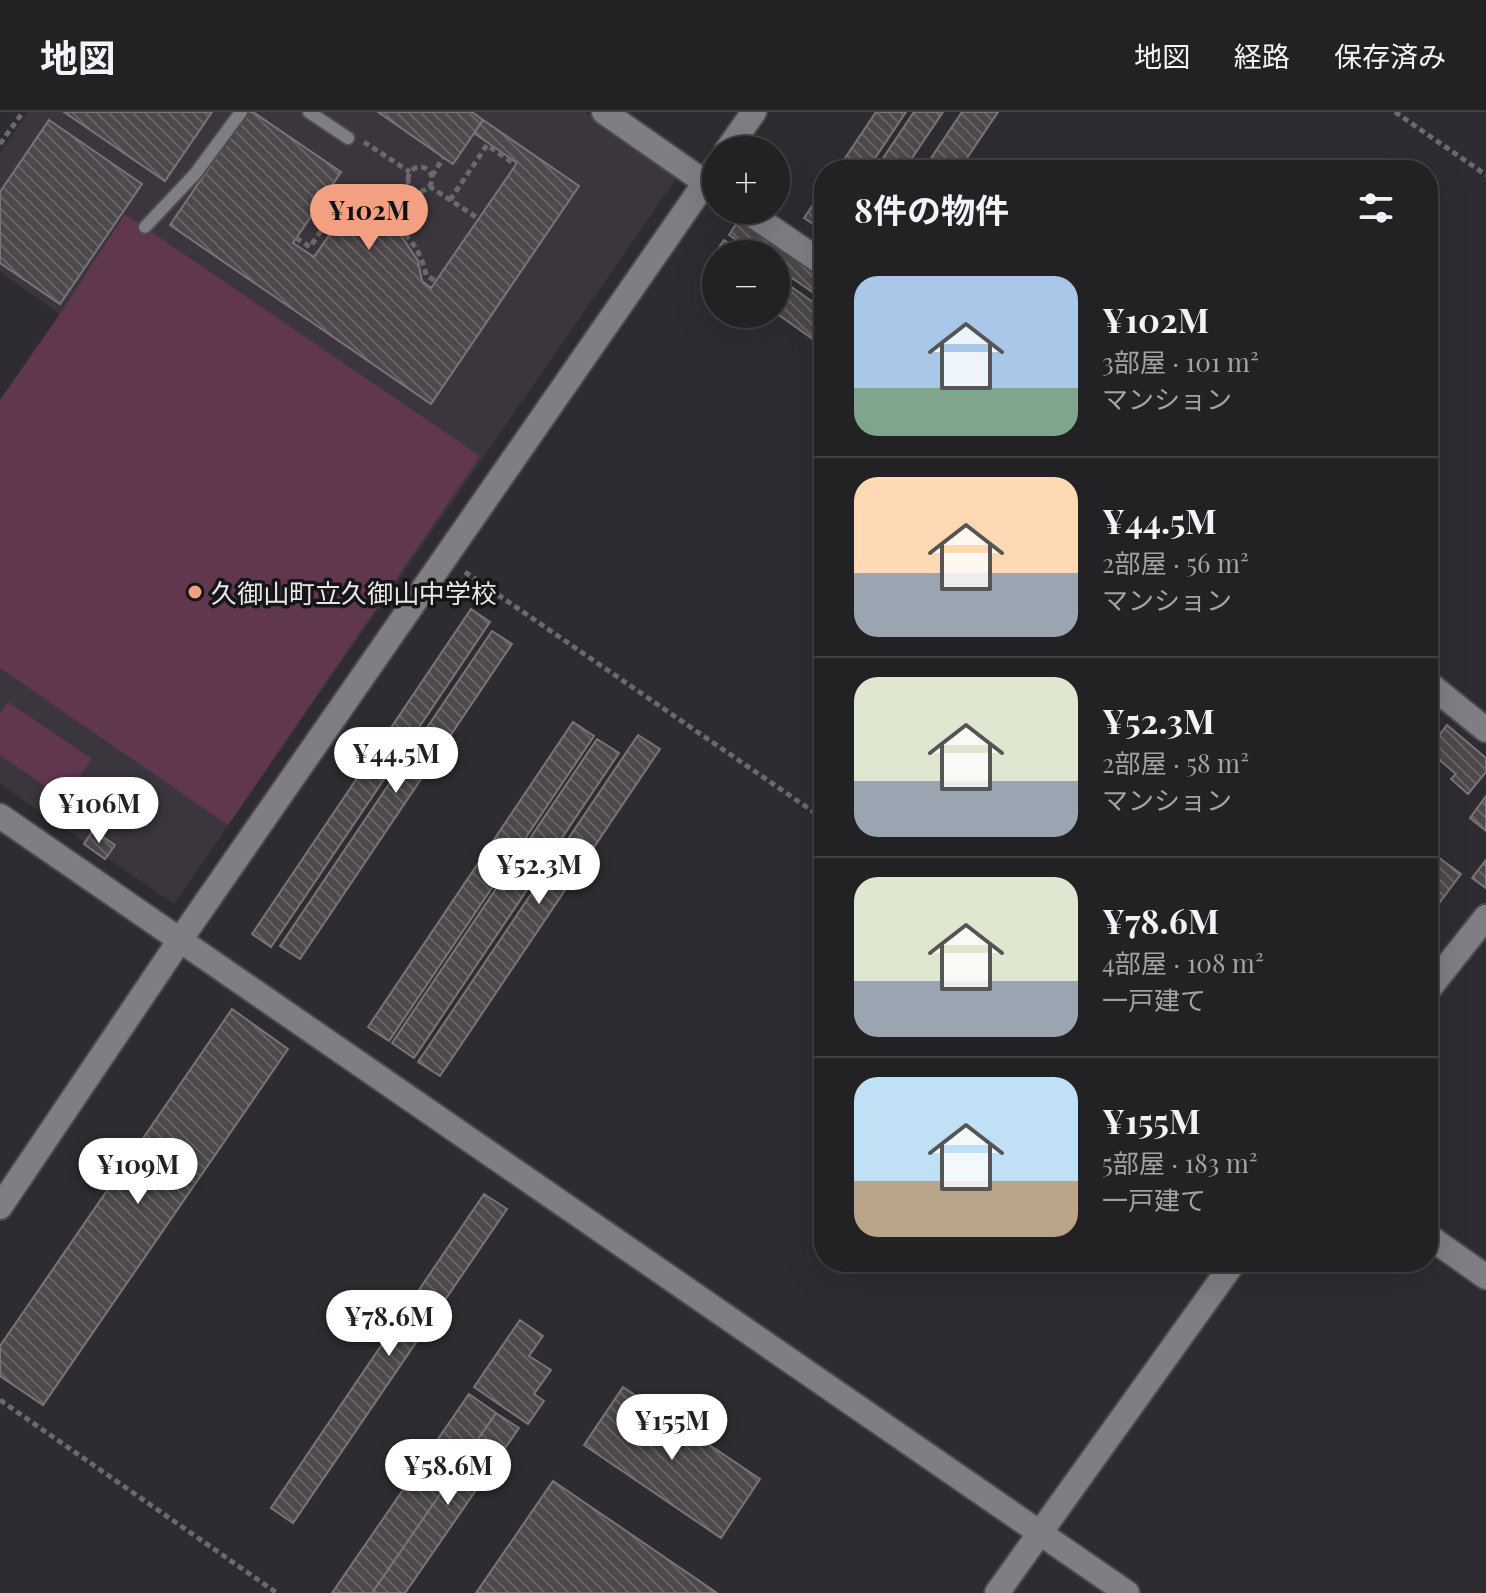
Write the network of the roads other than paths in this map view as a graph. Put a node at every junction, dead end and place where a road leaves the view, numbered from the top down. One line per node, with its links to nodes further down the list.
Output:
1 (241, 112): 10 (lane)
2 (309, 112): 6 (lane)
3 (604, 112): 7 (street)
4 (754, 112): 5 (street)
5 (737, 136)
6 (348, 138)
7 (702, 174)
8 (702, 194): 16 (street)
9 (765, 224): 11 (street)
10 (145, 227)
11 (814, 257)
12 (1438, 691): 13 (street)
13 (1486, 730)
14 (0, 816): 16 (street)
15 (1486, 917): 17 (street)
16 (180, 940): 18 (street); 22 (street)
17 (1438, 977)
18 (0, 1207)
19 (1438, 1243): 21 (street)
20 (1227, 1272): 22 (street)
21 (1486, 1277)
22 (1039, 1533): 23 (street); 24 (street)
23 (997, 1593)
24 (1127, 1593)

